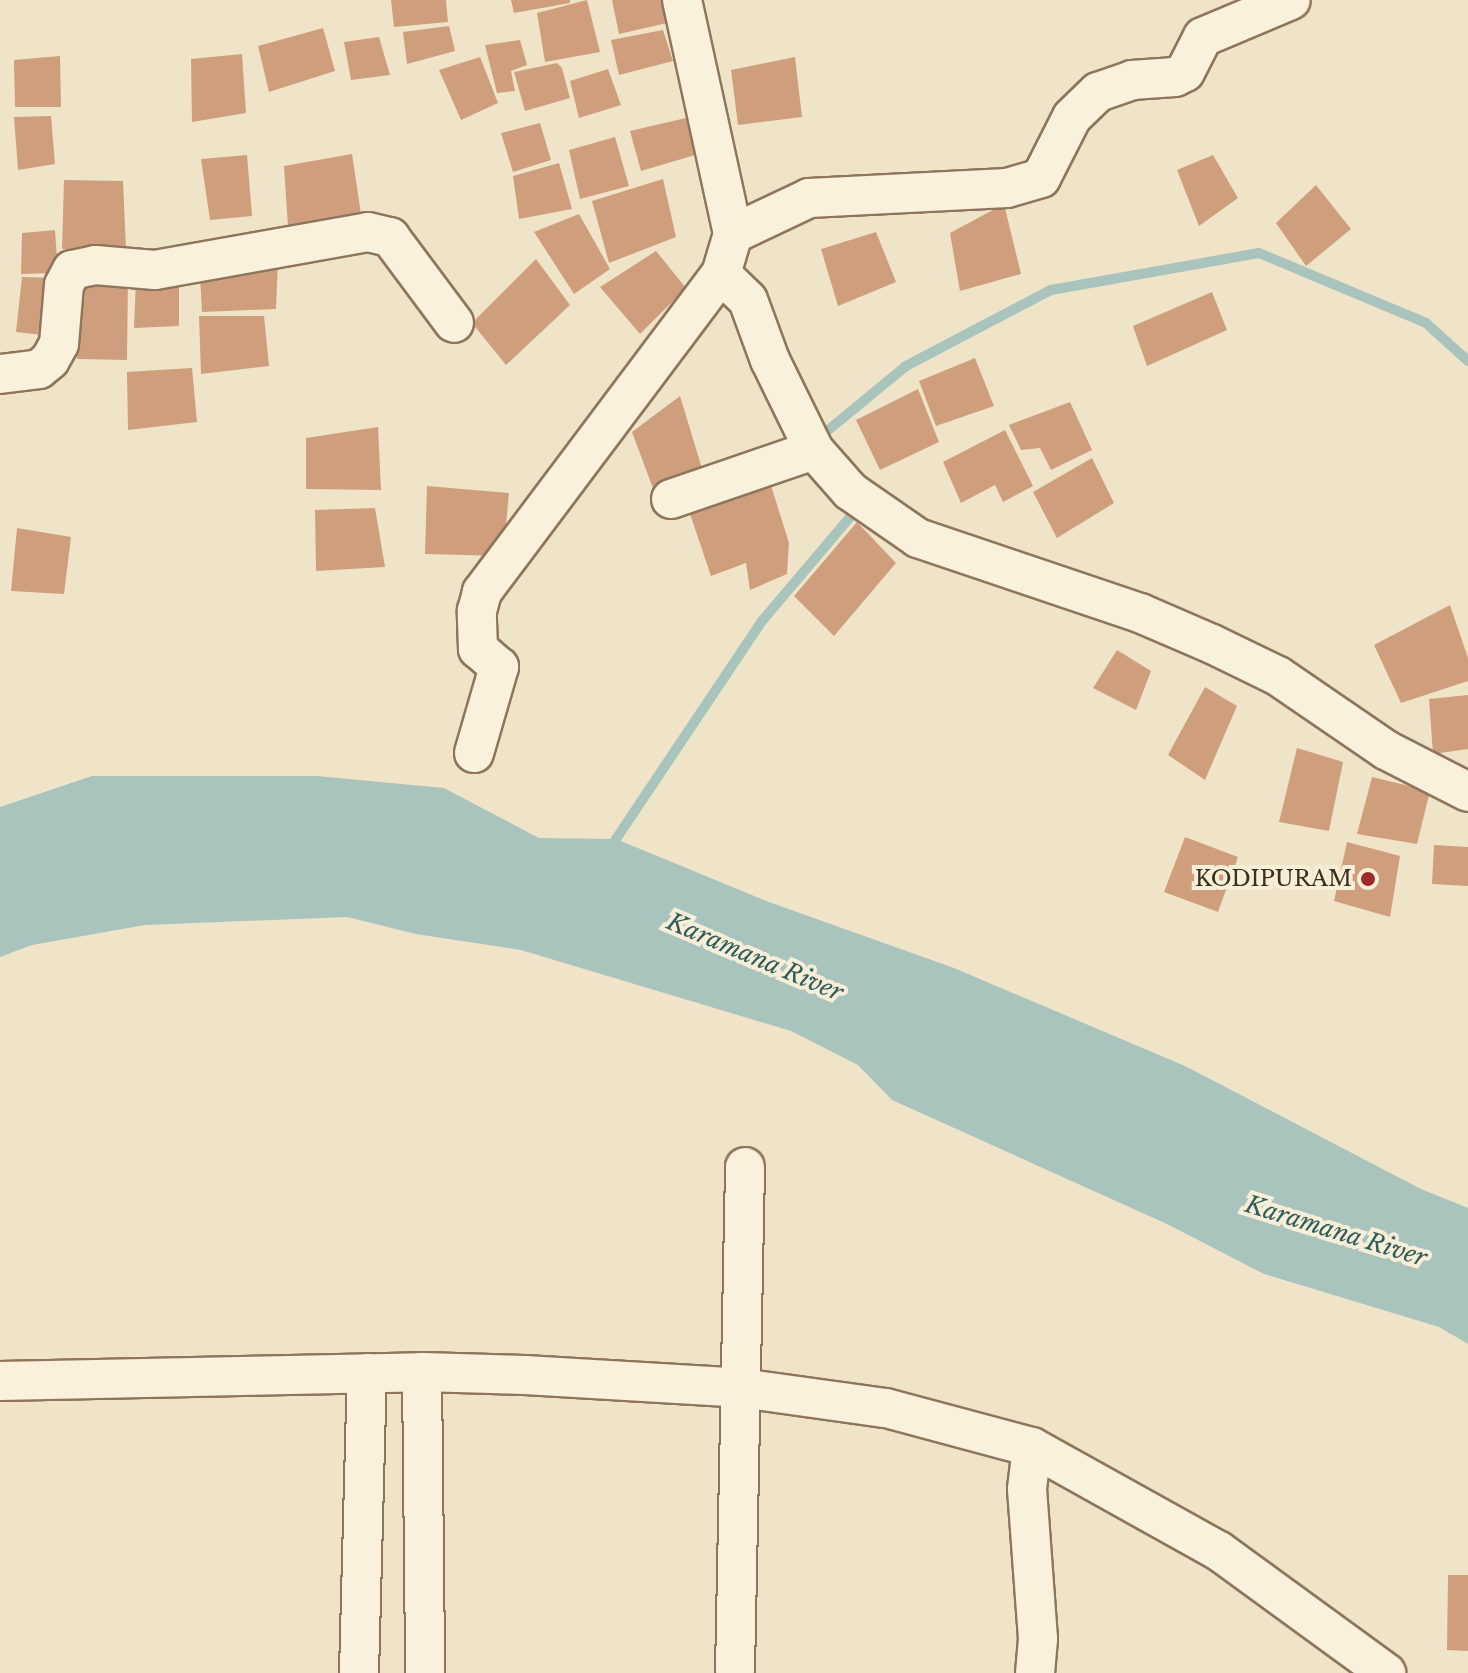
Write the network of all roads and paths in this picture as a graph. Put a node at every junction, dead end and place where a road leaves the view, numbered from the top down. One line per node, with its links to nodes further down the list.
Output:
1 (682, 0): 3 (street)
2 (1291, 0): 3 (street)
3 (733, 234): 4 (street)
4 (721, 274): 7 (street); 9 (street)
5 (454, 323): 6 (street)
6 (0, 374)
7 (814, 450): 8 (street); 10 (street)
8 (671, 499)
9 (474, 753)
10 (1468, 792)
11 (745, 1167): 15 (street)
12 (422, 1372): 13 (street); 15 (street); 19 (street)
13 (367, 1373): 14 (street); 18 (street)
14 (0, 1381)
15 (741, 1388): 16 (street); 17 (street)
16 (1032, 1447): 20 (street); 21 (street)
17 (735, 1671)
18 (359, 1673)
19 (425, 1673)
20 (1035, 1673)
21 (1386, 1673)

